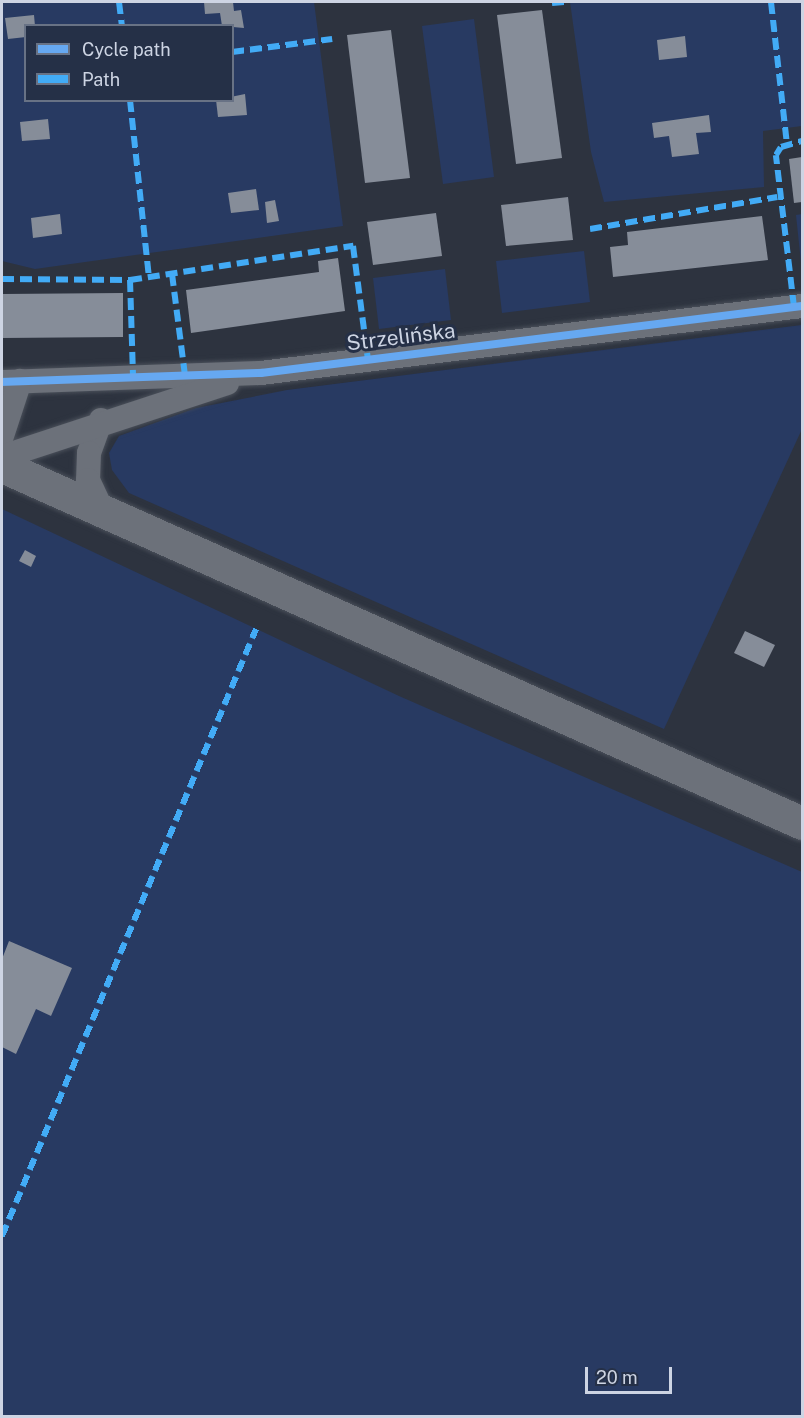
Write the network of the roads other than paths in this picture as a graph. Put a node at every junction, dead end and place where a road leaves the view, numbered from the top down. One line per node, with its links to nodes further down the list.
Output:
1 (802, 306): 2 (street, Strzelińska)
2 (261, 373): 3 (street, Strzelińska); 4 (street, Strzelińska)
3 (11, 382): 5 (street)
4 (101, 420): 6 (street, Strzelińska); 8 (street)
5 (2, 436)
6 (2, 457)
7 (2, 466): 8 (main road)
8 (104, 514): 9 (main road)
9 (802, 823)

